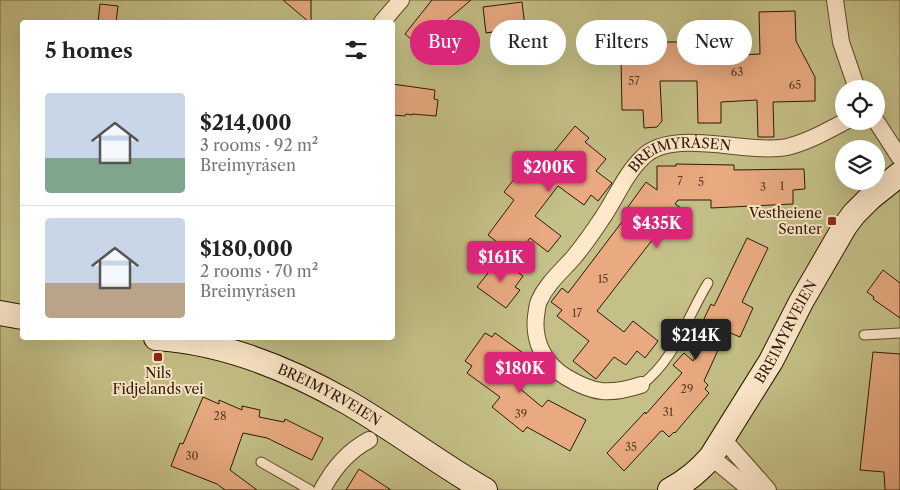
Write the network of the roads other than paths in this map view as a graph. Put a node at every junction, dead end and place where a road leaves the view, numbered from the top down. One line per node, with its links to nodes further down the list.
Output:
1 (401, 0): 3 (street)
2 (837, 0): 4 (street)
3 (384, 20)
4 (854, 80)
5 (835, 126): 13 (street, BREIMYRÅSEN)
6 (882, 130): 7 (street)
7 (900, 158)
8 (900, 174): 15 (street, BREIMYRVEIEN)
9 (708, 283): 13 (lane, BREIMYRÅSEN)
10 (900, 333): 11 (lane)
11 (864, 335)
12 (180, 340): 19 (street, BREIMYRVEIEN)
13 (641, 385)
14 (369, 440): 18 (street)
15 (717, 448): 20 (street, BREIMYRVEIEN); 21 (street); 22 (street)
16 (261, 462): 17 (lane)
17 (310, 490)
18 (322, 490)
19 (485, 490)
20 (670, 490)
21 (751, 490)
22 (768, 490)

